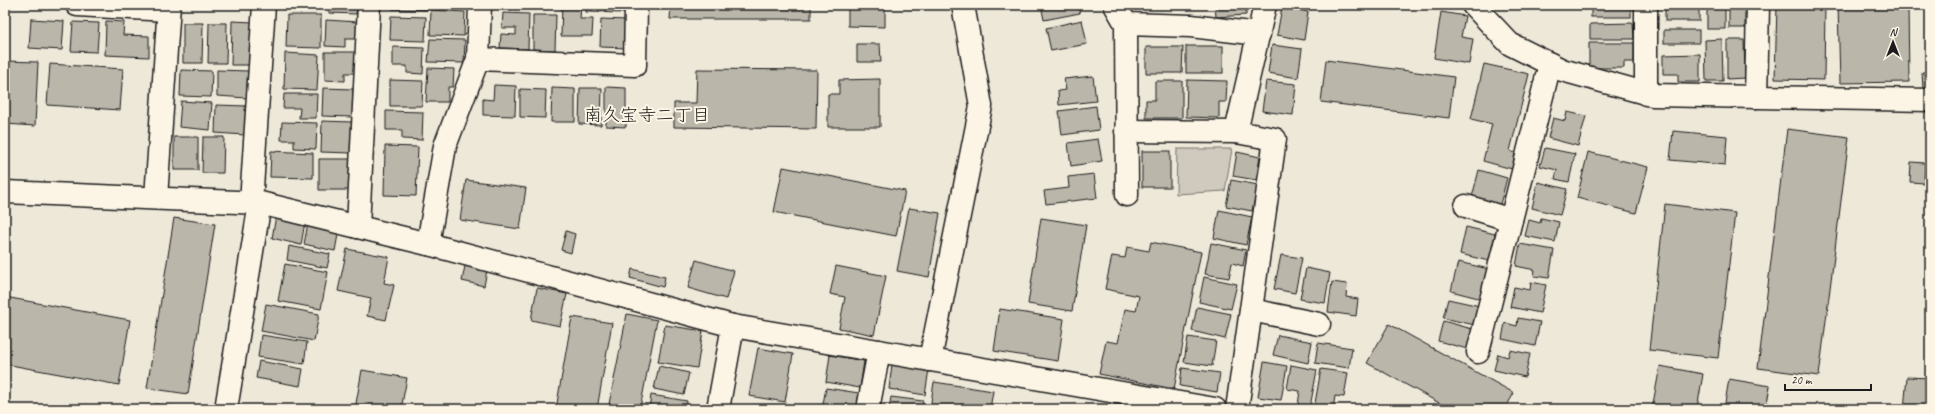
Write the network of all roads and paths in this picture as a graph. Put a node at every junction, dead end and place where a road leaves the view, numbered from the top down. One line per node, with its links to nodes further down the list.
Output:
1 (77, 5): 12 (street)
2 (264, 5): 25 (street)
3 (369, 5): 28 (street)
4 (480, 5): 15 (street)
5 (636, 5): 15 (street)
6 (963, 5): 35 (street)
7 (1115, 5): 13 (street)
8 (1265, 5): 14 (street)
9 (1473, 5): 16 (street)
10 (1646, 5): 17 (street)
11 (1758, 5): 18 (street)
12 (169, 7): 24 (street)
13 (1126, 24): 14 (street); 20 (street)
14 (1259, 34): 21 (street)
15 (478, 59): 29 (street)
16 (1550, 64): 17 (street); 27 (street)
17 (1646, 94): 18 (street)
18 (1756, 97): 19 (street)
19 (1930, 100)
20 (1126, 131): 21 (street); 23 (street)
21 (1236, 132): 30 (street)
22 (5, 192): 24 (street)
23 (1127, 195)
24 (156, 198): 25 (street)
25 (256, 203): 28 (street); 36 (street)
26 (1466, 206): 27 (street)
27 (1511, 220): 34 (street)
28 (358, 227): 29 (street)
29 (428, 244): 32 (street)
30 (1251, 310): 31 (street); 40 (street)
31 (1319, 324)
32 (733, 326): 33 (street); 37 (street)
33 (879, 351): 35 (street); 38 (street)
34 (1478, 352)
35 (930, 360): 39 (street)
36 (226, 409)
37 (718, 409)
38 (868, 409)
39 (1215, 409)
40 (1237, 409)

